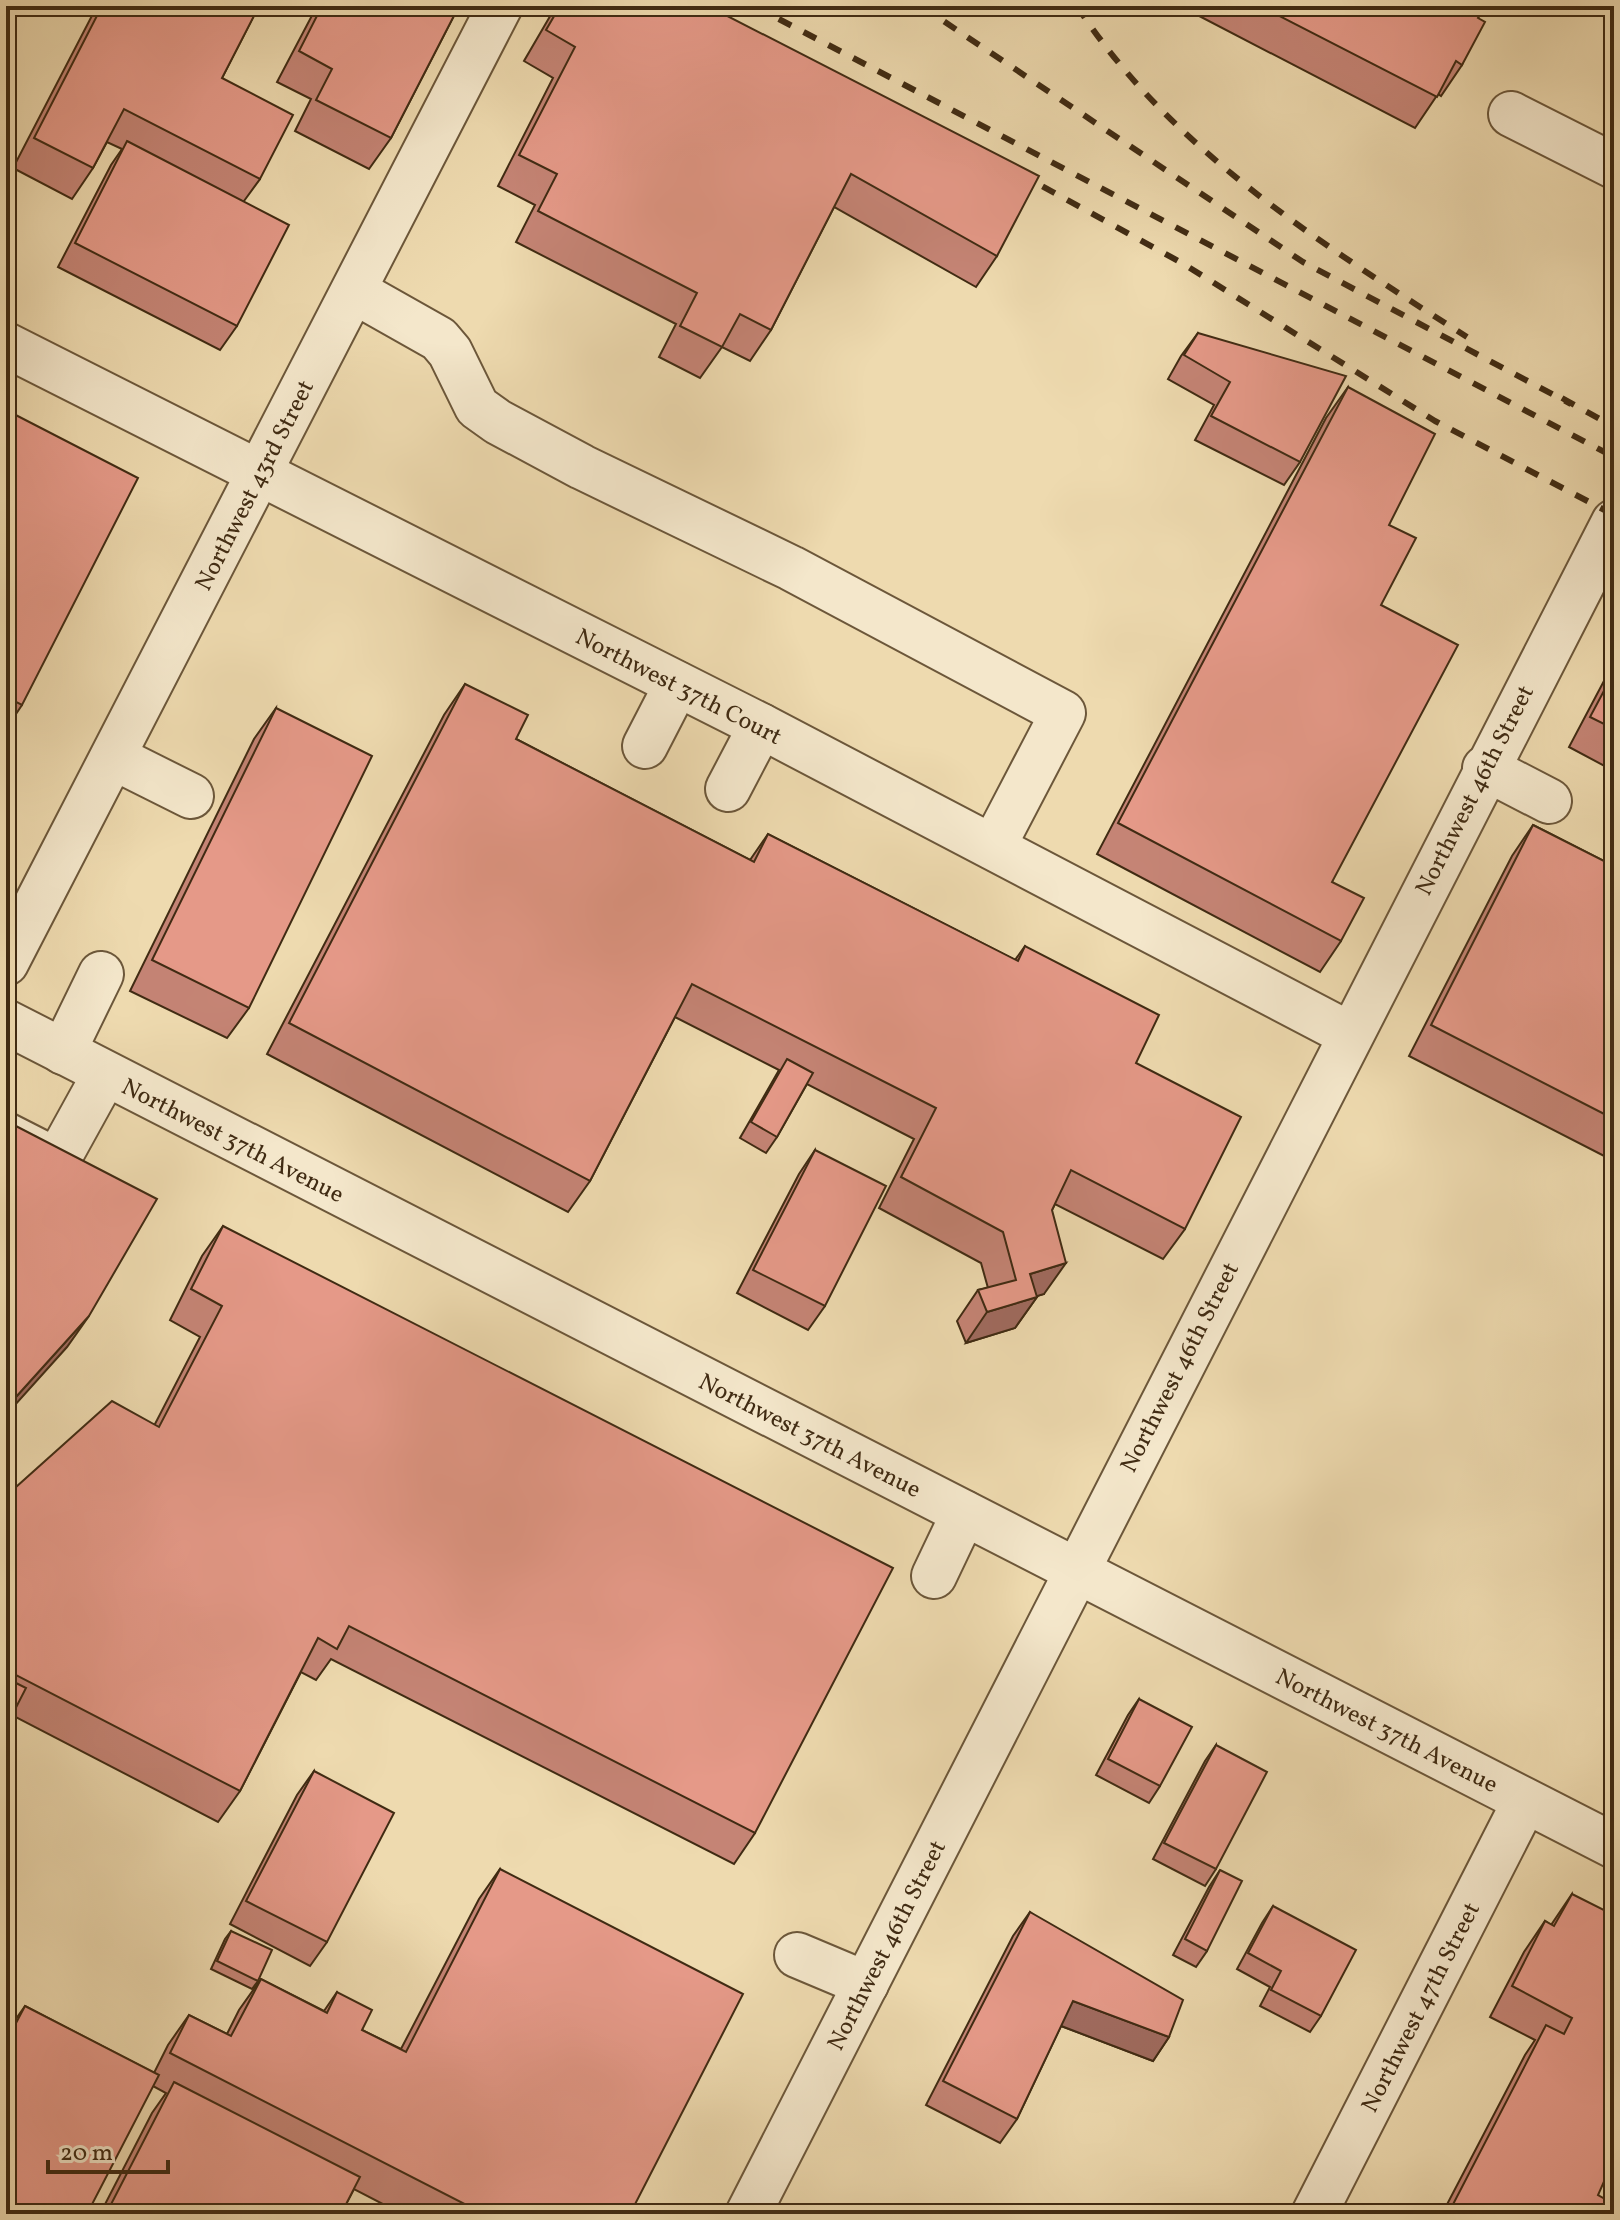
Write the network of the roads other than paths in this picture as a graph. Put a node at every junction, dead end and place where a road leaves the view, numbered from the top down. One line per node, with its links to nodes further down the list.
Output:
1 (500, 6): 4 (street, Northwest 43rd Street)
2 (1511, 114): 3 (street)
3 (1614, 166)
4 (354, 291): 6 (street, Northwest 43rd Street); 16 (street)
5 (6, 345): 6 (street, Northwest 37th Court)
6 (260, 475): 8 (street, Northwest 37th Court); 11 (street, Northwest 43rd Street)
7 (1614, 522): 12 (street, Northwest 46th Street)
8 (677, 684): 9 (street, Northwest 37th Court); 10 (street)
9 (761, 726): 13 (street); 16 (street, Northwest 37th Court)
10 (645, 746)
11 (113, 757): 14 (street); 17 (street, Northwest 43rd Street)
12 (1485, 768): 15 (street); 20 (street, Northwest 46th Street)
13 (728, 789)
14 (191, 796)
15 (1549, 801)
16 (993, 847): 20 (street, Northwest 37th Court)
17 (6, 963)
18 (101, 974): 21 (street)
19 (6, 1022): 21 (street, Northwest 37th Avenue)
20 (1349, 1034): 25 (street, Northwest 46th Street)
21 (63, 1052): 22 (street, Northwest 37th Avenue)
22 (105, 1074): 23 (street); 24 (street, Northwest 37th Avenue)
23 (6, 1135)
24 (964, 1513): 25 (street, Northwest 37th Avenue); 26 (street)
25 (1075, 1569): 27 (street, Northwest 37th Avenue); 30 (street, Northwest 46th Street)
26 (934, 1576)
27 (1525, 1801): 28 (street, Northwest 37th Avenue); 32 (street, Northwest 47th Street)
28 (1614, 1846)
29 (797, 1955): 30 (street)
30 (866, 1984): 31 (street, Northwest 46th Street)
31 (748, 2214)
32 (1314, 2214)

